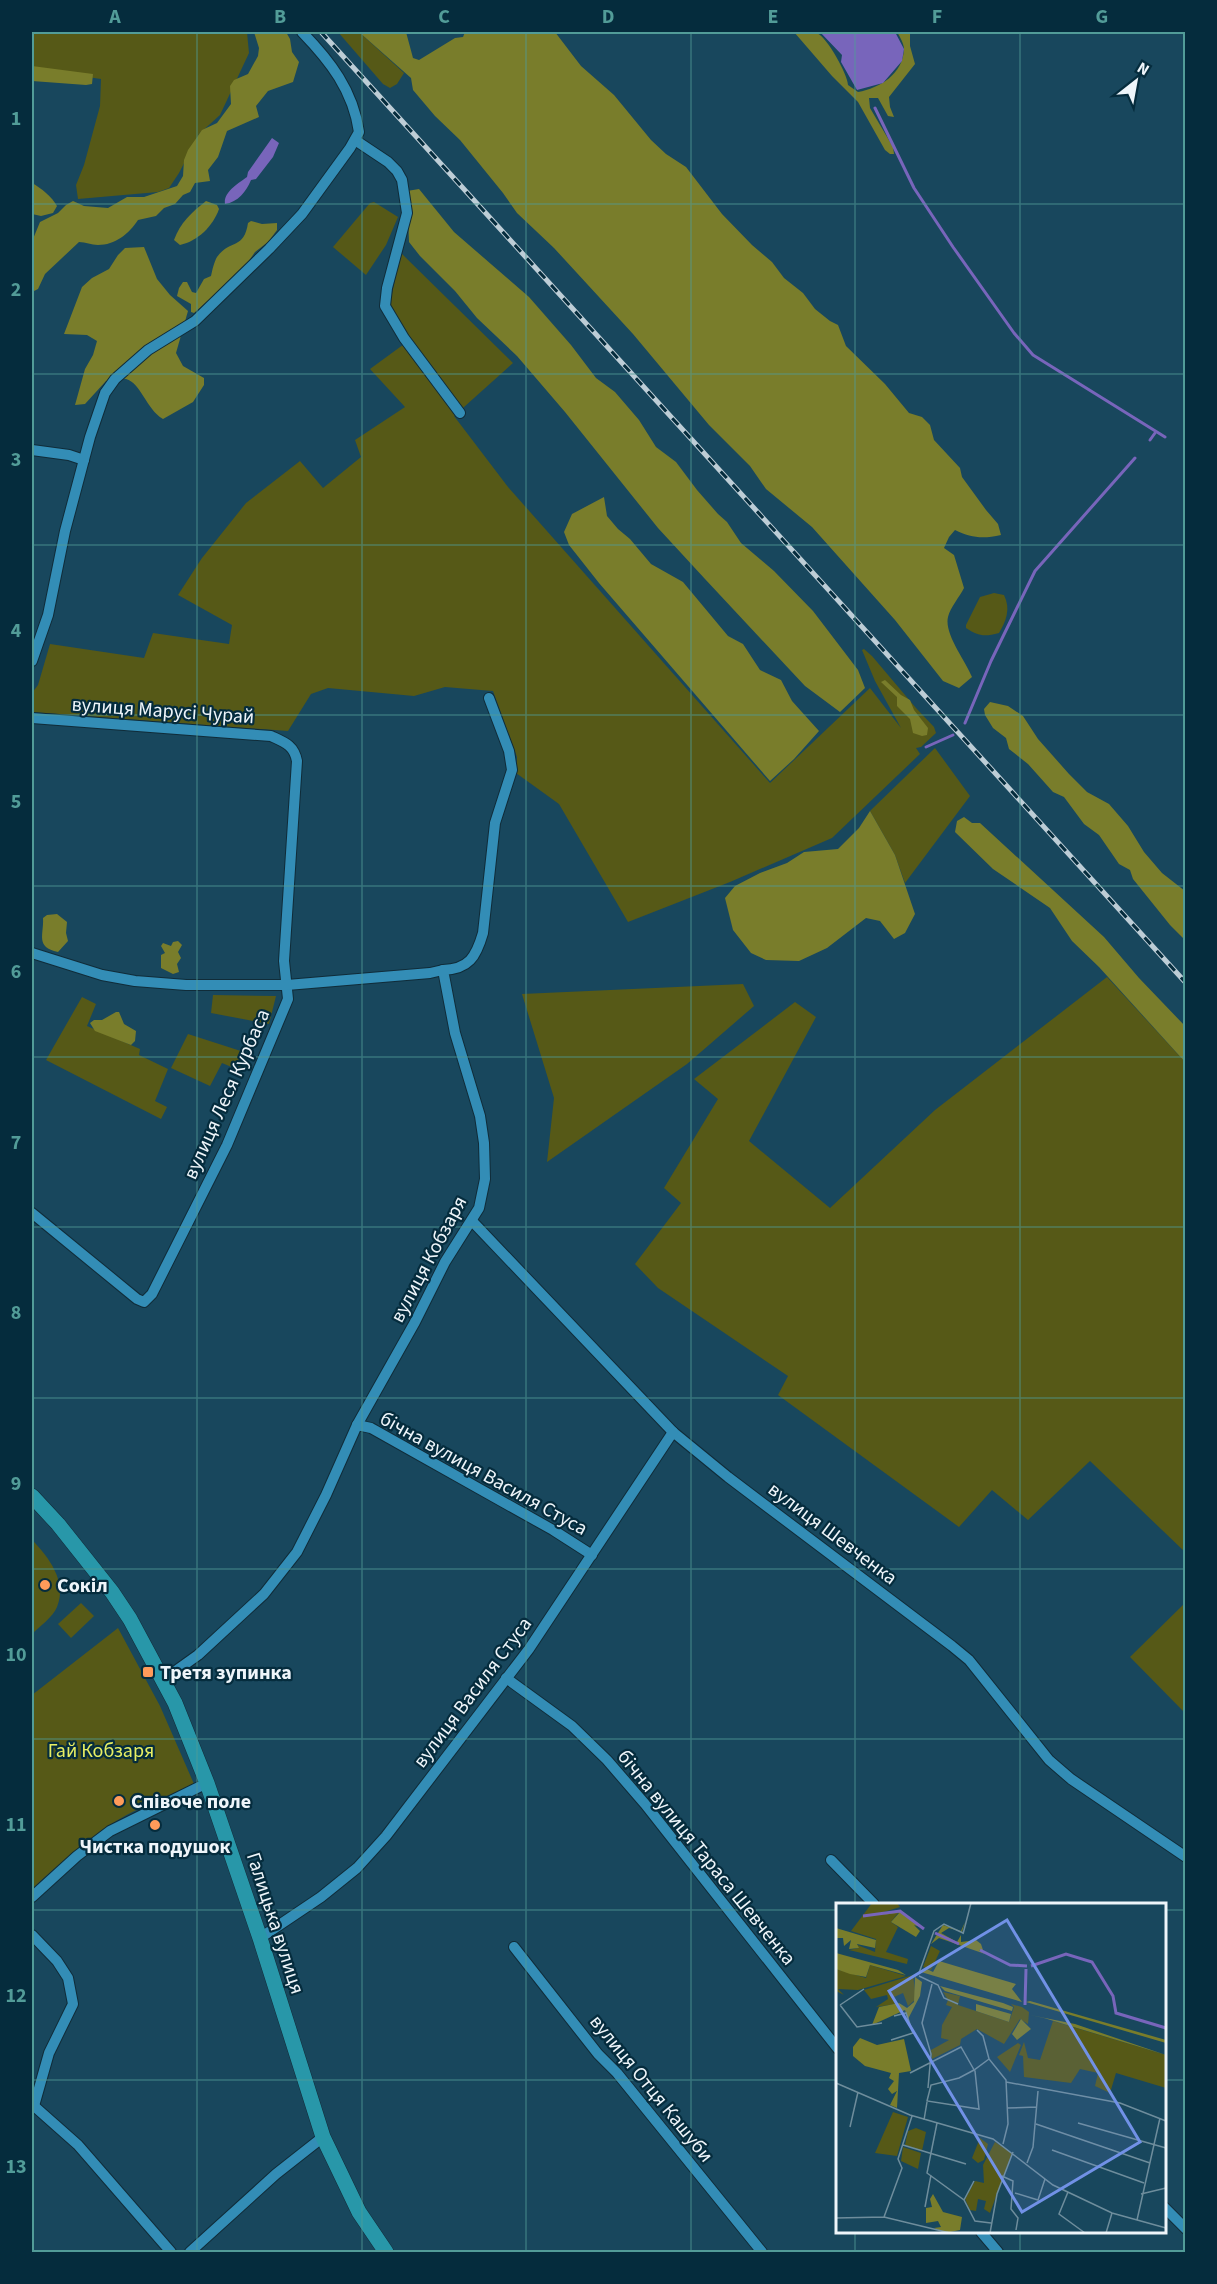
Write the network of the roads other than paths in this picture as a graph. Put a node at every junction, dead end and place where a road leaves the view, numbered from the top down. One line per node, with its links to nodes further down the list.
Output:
1 (302, 32): 2 (street)
2 (355, 140): 3 (street); 5 (street)
3 (460, 413)
4 (32, 450): 5 (street)
5 (84, 460): 6 (street)
6 (32, 661)
7 (489, 698): 11 (street)
8 (32, 718): 9 (street, вулиця Марусі Чурай)
9 (290, 746): 12 (street, вулиця Леся Курбаса)
10 (32, 953): 12 (street)
11 (443, 970): 12 (street); 14 (street, вулиця Кобзаря)
12 (287, 985): 13 (street, вулиця Леся Курбаса)
13 (32, 1213)
14 (472, 1221): 15 (street, вулиця Кобзаря); 16 (street, вулиця Шевченка)
15 (357, 1425): 18 (street, бічна вулиця Василя Стуса); 20 (street, вулиця Кобзаря)
16 (673, 1432): 18 (street, вулиця Василя Стуса); 22 (street, вулиця Шевченка)
17 (32, 1496): 20 (street, Галицька вулиця)
18 (592, 1555): 19 (street, вулиця Василя Стуса)
19 (506, 1678): 27 (street, вулиця Василя Стуса); 29 (street, бічна вулиця Тараса Шевченка)
20 (163, 1680): 21 (street, Галицька вулиця)
21 (207, 1783): 24 (street); 27 (street, Галицька вулиця)
22 (1185, 1857)
23 (831, 1860): 25 (street)
24 (32, 1897)
25 (872, 1903)
26 (32, 1935): 30 (street)
27 (260, 1938): 31 (street, Галицька вулиця)
28 (514, 1947): 38 (street, вулиця Отця Кашуби)
29 (836, 2048)
30 (33, 2107): 35 (street)
31 (323, 2137): 36 (street); 37 (street, Галицька вулиця)
32 (1166, 2209): 33 (street)
33 (1185, 2229)
34 (982, 2233): 39 (street)
35 (171, 2253)
36 (190, 2253)
37 (386, 2253)
38 (762, 2253)
39 (998, 2253)

